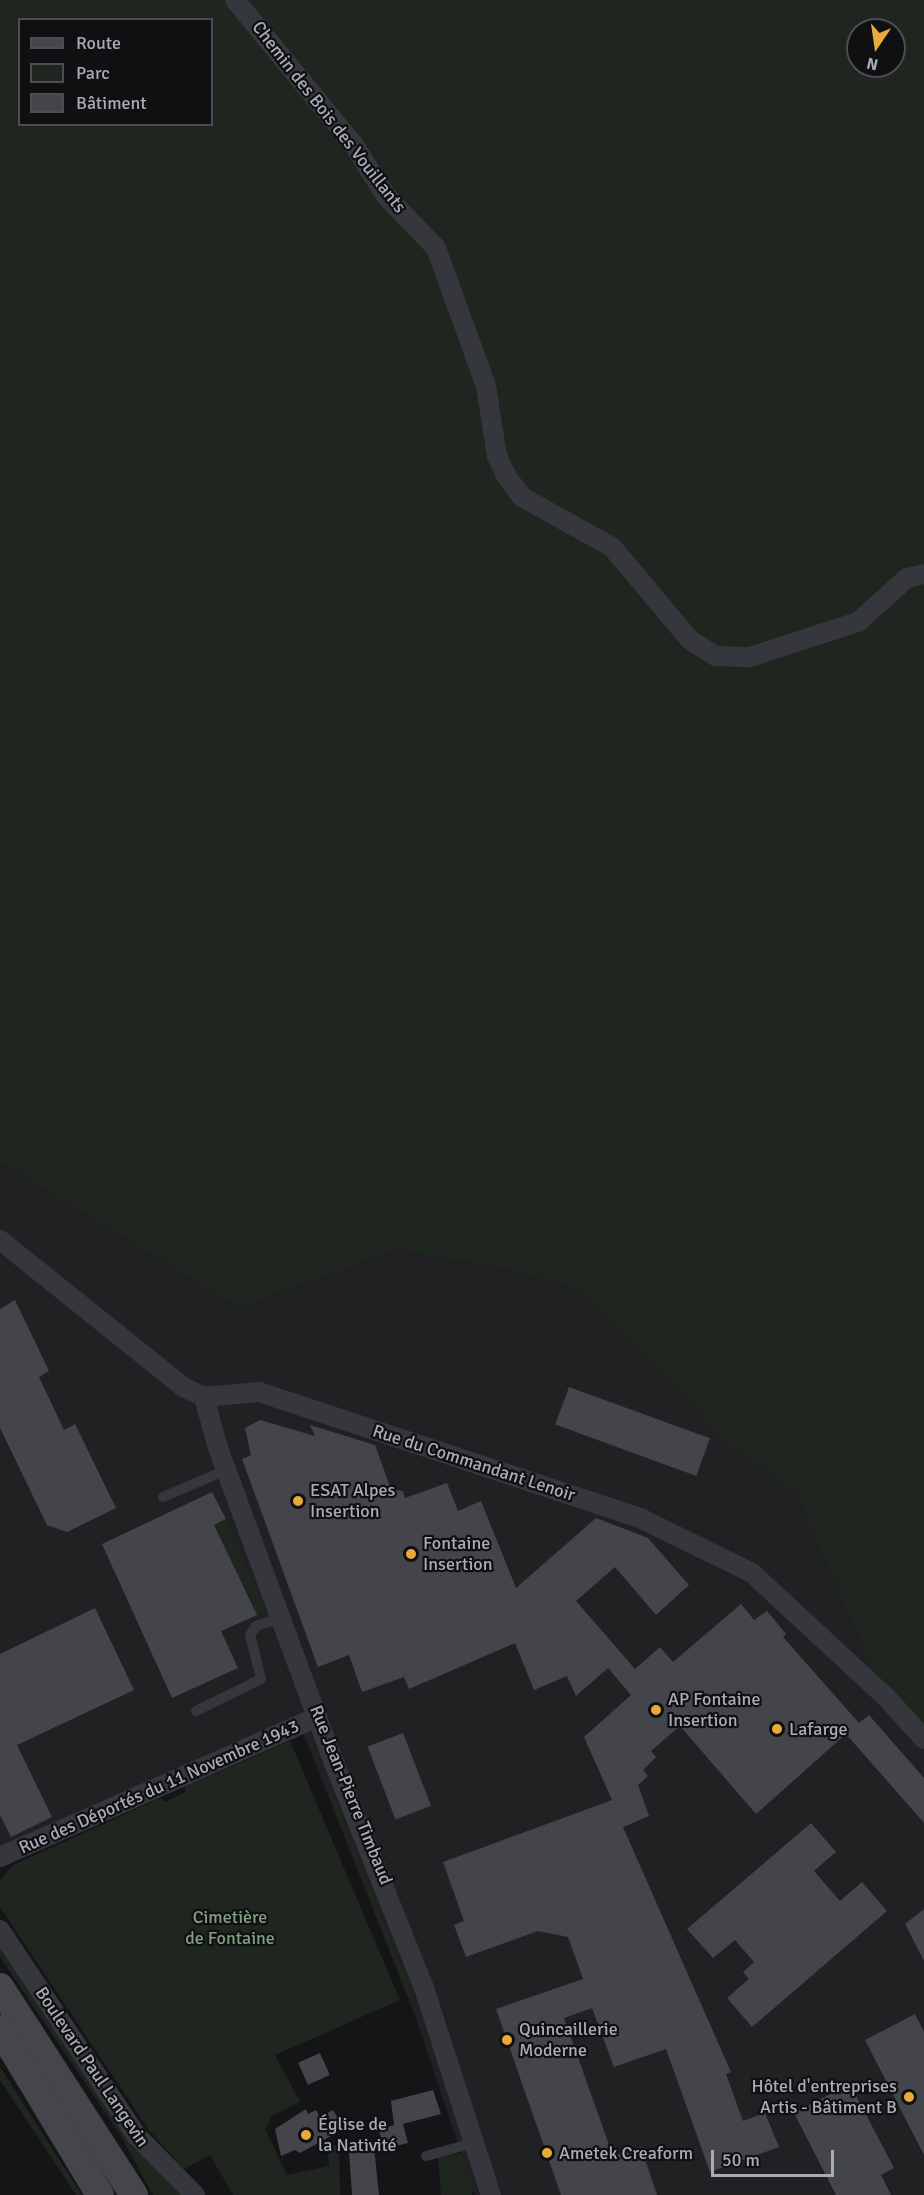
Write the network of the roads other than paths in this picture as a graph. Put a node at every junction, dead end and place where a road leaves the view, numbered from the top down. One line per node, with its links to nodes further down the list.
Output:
1 (235, 0): 2 (street, Chemin des Bois des Vouillants)
2 (924, 574)
3 (0, 1240): 4 (street)
4 (204, 1397): 5 (street, Rue Jean-Pierre Timbaud); 10 (street, Rue du Commandant Lenoir)
5 (226, 1470): 6 (lane); 7 (street, Rue Jean-Pierre Timbaud)
6 (163, 1497)
7 (283, 1617): 8 (lane); 9 (street, Rue Jean-Pierre Timbaud)
8 (196, 1711)
9 (317, 1717): 11 (street, Rue des Déportés du 11 Novembre 1943); 15 (street, Rue Jean-Pierre Timbaud)
10 (924, 1739)
11 (0, 1857)
12 (0, 1930): 19 (street, Boulevard Paul Langevin)
13 (0, 1987): 18 (main road, Boulevard Paul Langevin)
14 (0, 2030): 17 (main road)
15 (474, 2143): 16 (lane); 20 (street, Rue Jean-Pierre Timbaud)
16 (426, 2156)
17 (100, 2195)
18 (134, 2195)
19 (195, 2195)
20 (491, 2195)

